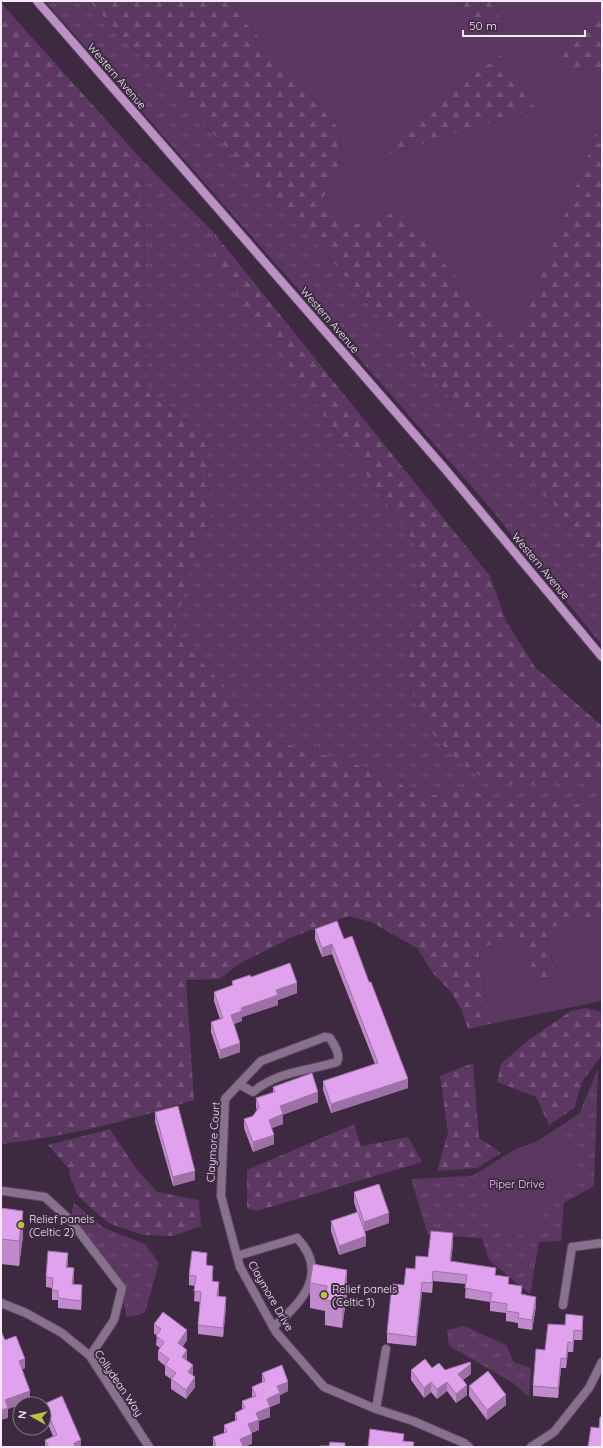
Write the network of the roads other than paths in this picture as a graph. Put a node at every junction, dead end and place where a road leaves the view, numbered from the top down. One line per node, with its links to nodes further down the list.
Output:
1 (37, 1): 2 (main road, Western Avenue)
2 (602, 657)
3 (239, 1084): 3 (street, Claymore Court); 6 (street, Claymore Court)
4 (3, 1191): 11 (street)
5 (602, 1243): 8 (street)
6 (237, 1256): 9 (street, Claymore Drive); 9 (street, Claymore Drive)
7 (1, 1303): 11 (street, Collydean Way)
8 (563, 1305)
9 (273, 1327): 13 (street, Claymore Drive)
10 (386, 1349): 13 (street)
11 (90, 1356): 14 (street, Collydean Way)
12 (602, 1362): 16 (street)
13 (376, 1409): 15 (street, Claymore Drive)
14 (150, 1447)
15 (469, 1447)
16 (531, 1447)

